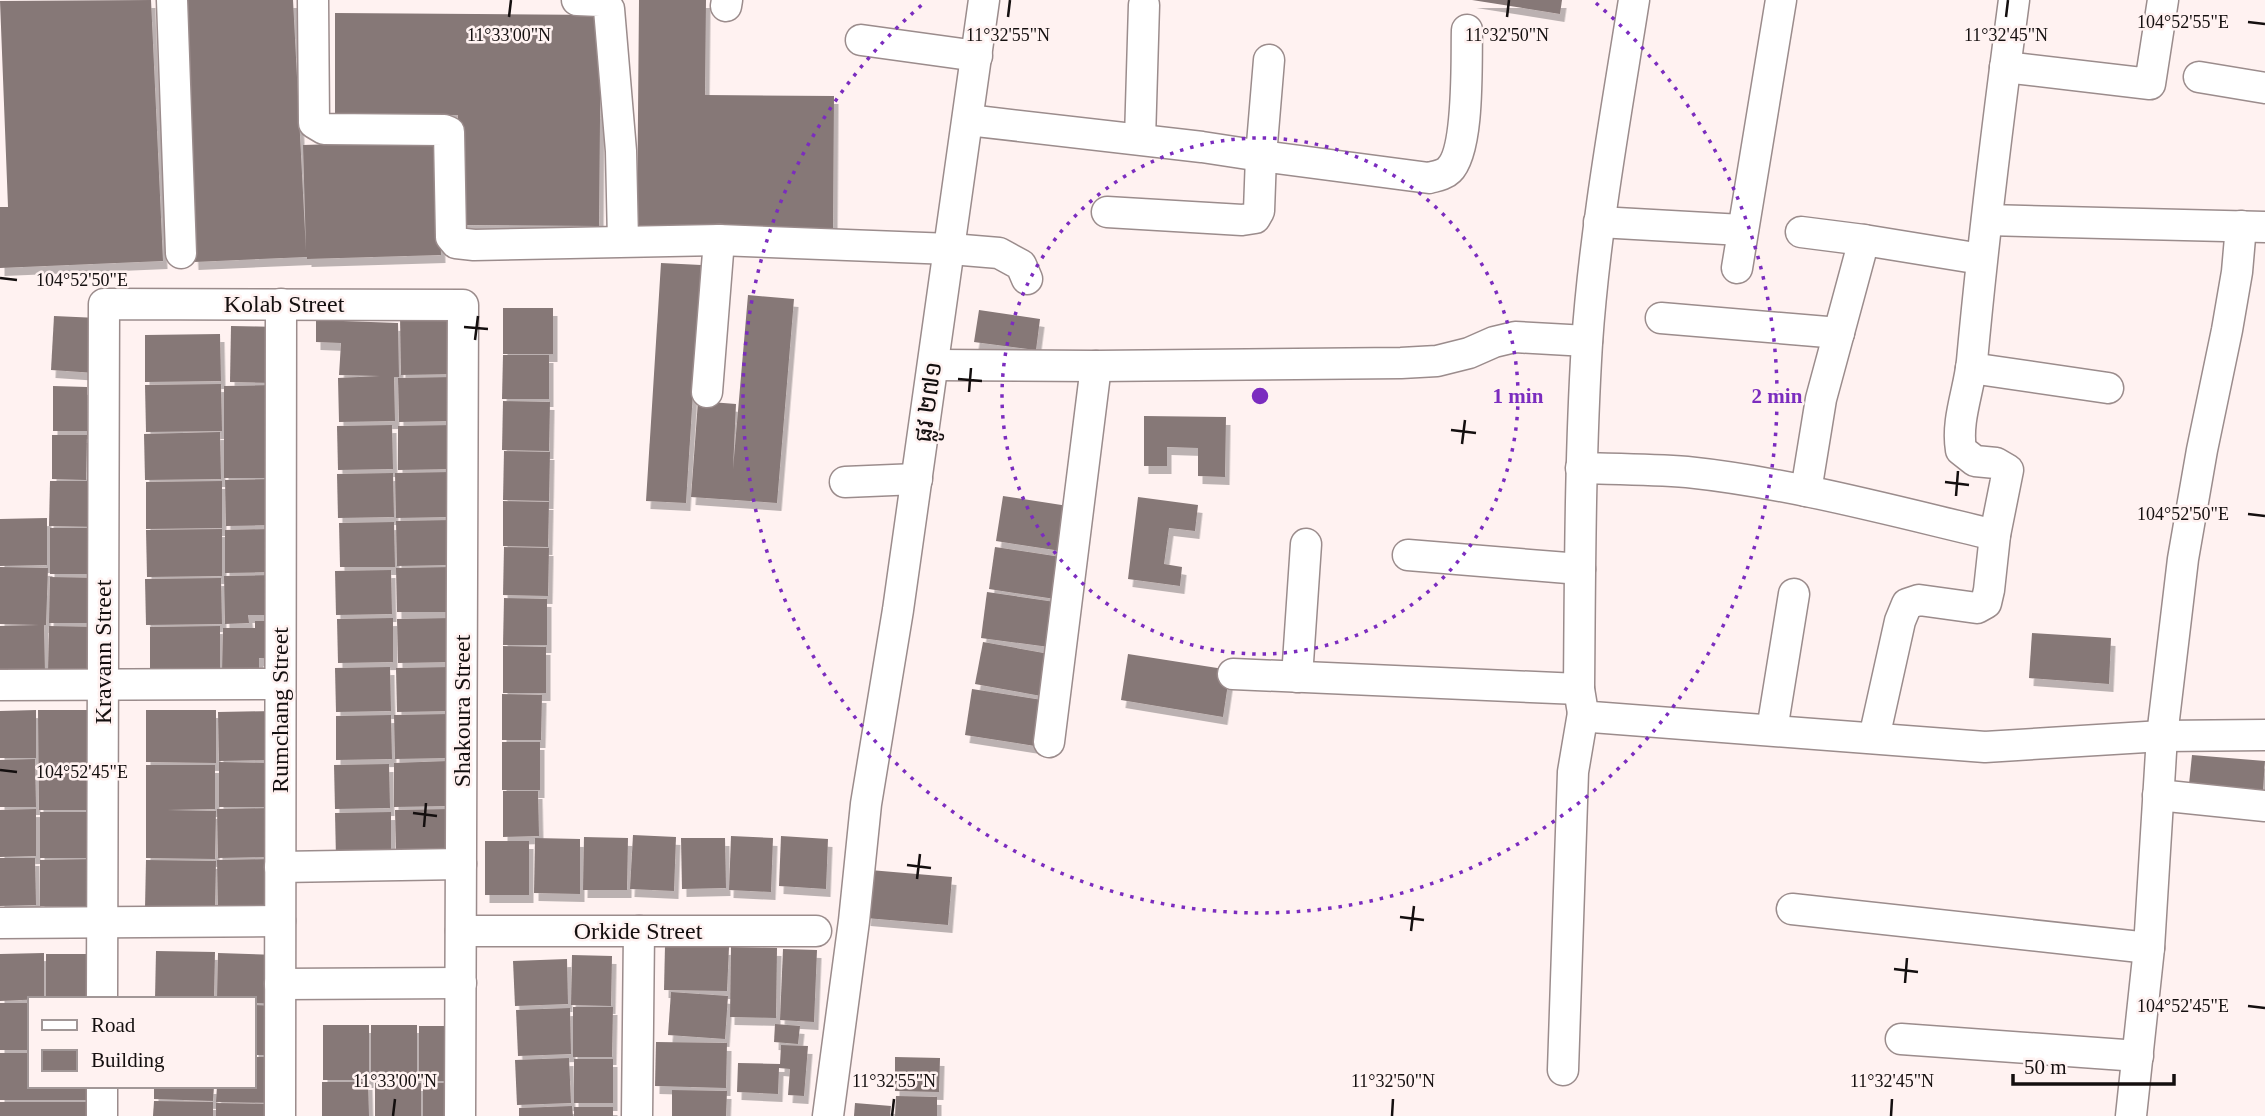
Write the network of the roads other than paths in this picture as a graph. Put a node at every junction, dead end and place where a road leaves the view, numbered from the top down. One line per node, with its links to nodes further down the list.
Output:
1 (172, 0): 30 (street)
2 (313, 0): 28 (street)
3 (576, 0): 28 (street)
4 (984, 0): 12 (street, ផ្លូវ ២៧១)
5 (1634, 0): 22 (street)
6 (1781, 0): 24 (street)
7 (2014, 0): 14 (street)
8 (2163, 0): 14 (street)
9 (1144, 5): 18 (street)
10 (1466, 30): 19 (street)
11 (861, 40): 12 (street)
12 (977, 56): 17 (street, ផ្លូវ ២៧១)
13 (1269, 60): 19 (street)
14 (2005, 67): 21 (street)
15 (2199, 77): 16 (street)
16 (2265, 88)
17 (968, 121): 18 (street); 29 (street, ផ្លូវ ២៧១)
18 (1140, 139): 19 (street)
19 (1261, 156): 20 (street)
20 (1107, 212)
21 (1987, 220): 23 (street); 31 (street)
22 (1599, 222): 24 (street); 39 (street)
23 (2253, 227): 62 (street)
24 (1742, 230): 32 (street)
25 (1801, 233): 27 (street)
26 (729, 240): 28 (street); 29 (street); 44 (street)
27 (1864, 240): 31 (street); 38 (street)
28 (623, 241)
29 (951, 249): 33 (street); 40 (street, ផ្លូវ ២៧១)
30 (181, 253)
31 (1981, 259): 42 (street)
32 (1737, 268)
33 (1027, 279)
34 (104, 304): 35 (street, Kolab Street); 56 (street, Kravann Street)
35 (281, 304): 36 (street, Kolab Street); 57 (street, Rumchang Street)
36 (463, 305): 67 (street, Shakoura Street)
37 (1661, 318): 38 (street)
38 (1839, 332): 48 (street)
39 (1587, 341): 41 (street); 45 (street)
40 (934, 365): 41 (street); 46 (street, ផ្លូវ ២៧១)
41 (1096, 366): 64 (street)
42 (1971, 368): 43 (street); 49 (street)
43 (2108, 388)
44 (708, 392)
45 (1581, 468): 48 (street); 52 (street)
46 (917, 479): 47 (street); 88 (street, ផ្លូវ ២៧១)
47 (845, 482)
48 (1806, 491): 49 (street)
49 (1994, 535): 63 (street)
50 (1306, 544): 55 (street)
51 (1408, 555): 52 (street)
52 (1580, 569): 59 (street)
53 (1794, 594): 60 (street)
54 (1233, 674): 55 (street)
55 (1297, 677): 59 (street)
56 (103, 684): 57 (street); 58 (street); 71 (street, Kravann Street)
57 (281, 684): 68 (street, Rumchang Street)
58 (0, 685)
59 (1581, 701): 60 (street); 82 (street)
60 (1772, 730): 63 (street)
61 (2265, 735): 62 (street)
62 (2162, 736): 63 (street); 65 (street)
63 (1874, 738)
64 (1049, 742)
65 (2158, 795): 66 (street); 76 (street)
66 (2265, 806)
67 (461, 864): 68 (street); 73 (street, Shakoura Street)
68 (280, 867): 70 (street, Rumchang Street)
69 (1792, 909): 76 (street)
70 (280, 921): 71 (street); 78 (street, Rumchang Street)
71 (103, 922): 72 (street); 79 (street, Kravann Street)
72 (0, 923)
73 (461, 931): 74 (street, Orkide Street); 77 (street, Shakoura Street)
74 (639, 931): 75 (street, Orkide Street); 87 (street)
75 (816, 931)
76 (2149, 948): 81 (street)
77 (461, 983): 78 (street); 86 (street, Shakoura Street)
78 (280, 984): 85 (street, Rumchang Street)
79 (102, 997)
80 (1900, 1040): 81 (street)
81 (2138, 1056): 89 (street)
82 (1563, 1070)
83 (102, 1088): 84 (street)
84 (102, 1116)
85 (280, 1116)
86 (460, 1116)
87 (637, 1116)
88 (828, 1116)
89 (2132, 1116)

